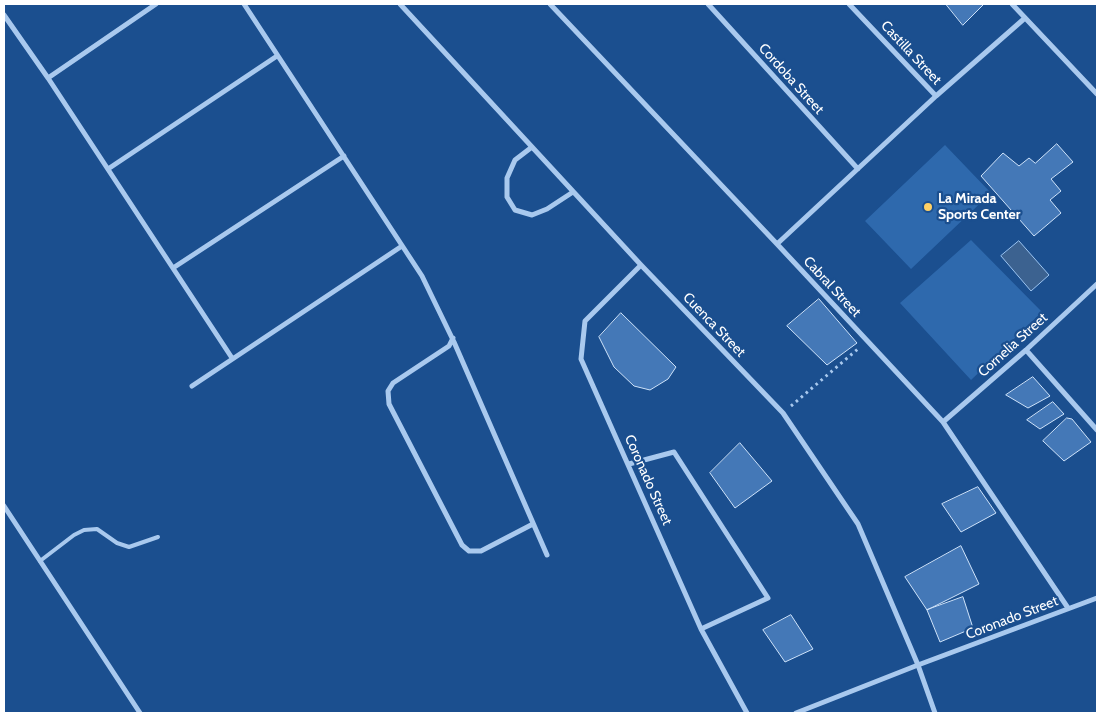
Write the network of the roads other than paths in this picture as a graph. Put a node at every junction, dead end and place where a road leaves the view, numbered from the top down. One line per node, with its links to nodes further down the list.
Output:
1 (156, 4): 11 (street)
2 (244, 4): 10 (street)
3 (400, 4): 14 (street, Cuenca Street)
4 (550, 4): 19 (street, Cabral Street)
5 (708, 4): 17 (street, Cordoba Street)
6 (849, 4): 13 (street, Castilla Street)
7 (1012, 4): 9 (street)
8 (4, 15): 11 (street)
9 (1025, 18): 12 (street); 13 (street)
10 (277, 56): 15 (street); 16 (street)
11 (48, 78): 16 (street)
12 (1097, 94)
13 (936, 96): 17 (street)
14 (532, 147): 18 (street, Cuenca Street); 18 (street)
15 (344, 156): 20 (street); 22 (street)
16 (108, 169): 22 (street)
17 (858, 169): 19 (street)
18 (574, 192): 21 (street, Cuenca Street)
19 (778, 244): 28 (street, Cabral Street)
20 (402, 246): 24 (street); 26 (street)
21 (641, 265): 30 (street, Coronado Street); 39 (street, Cuenca Street)
22 (173, 268): 26 (street)
23 (1097, 284): 25 (street, Cornelia Street)
24 (453, 338): 32 (street); 32 (street)
25 (1026, 350): 28 (street, Cornelia Street); 29 (street)
26 (232, 358): 27 (street)
27 (192, 386)
28 (943, 422): 37 (street, Cabral Street)
29 (1097, 430)
30 (629, 464): 38 (street, Coronado Street); 38 (street)
31 (4, 506): 35 (street)
32 (533, 524): 34 (street)
33 (158, 536): 35 (lane)
34 (547, 555)
35 (40, 561): 40 (street)
36 (1097, 598): 37 (street, Coronado Street)
37 (1068, 608): 39 (street, Coronado Street)
38 (701, 629): 41 (street, Coronado Street)
39 (918, 665): 42 (street, Coronado Street); 43 (street, Cuenca Street)
40 (140, 713)
41 (748, 713)
42 (796, 713)
43 (935, 713)

